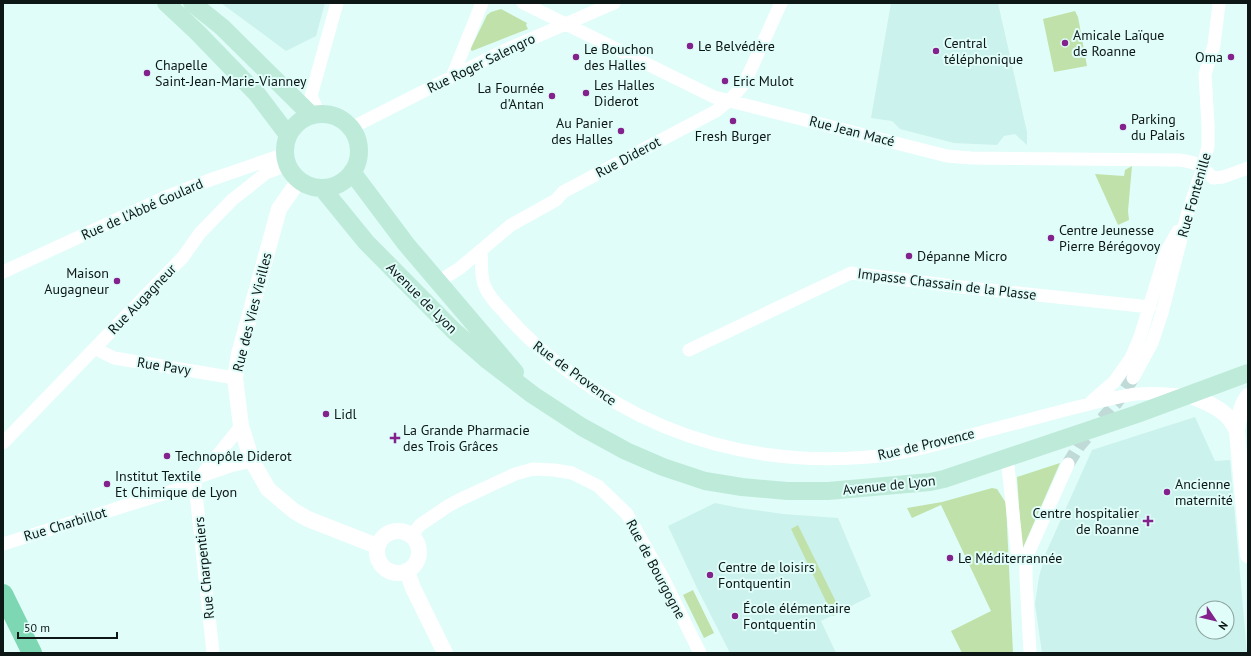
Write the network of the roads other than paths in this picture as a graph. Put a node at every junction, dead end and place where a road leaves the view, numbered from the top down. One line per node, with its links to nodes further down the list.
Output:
1 (166, 3): 14 (main road)
2 (192, 3): 12 (main road)
3 (337, 3): 12 (street)
4 (482, 3): 10 (street)
5 (523, 3): 9 (street, Rue Jean Macé)
6 (614, 3): 9 (street, Rue Roger Salengro)
7 (781, 3): 11 (street, Rue Diderot)
8 (1220, 3): 16 (street, Rue Fontenille)
9 (566, 24): 10 (street, Rue Roger Salengro); 11 (street, Rue Jean Macé)
10 (452, 77): 13 (street, Rue Roger Salengro)
11 (728, 101): 16 (street, Rue Jean Macé); 22 (street, Rue Diderot)
12 (315, 114): 13 (main road); 14 (main road)
13 (351, 128): 18 (main road)
14 (288, 135): 15 (main road)
15 (286, 159): 19 (main road); 23 (street, Rue de l'Abbé Goulard); 26 (street, Rue Augagneur)
16 (1203, 167): 17 (street); 21 (street, Rue Fontenille)
17 (1248, 168)
18 (352, 172): 20 (main road); 24 (main road, Avenue de Lyon)
19 (299, 180): 20 (main road); 29 (street, Rue des Vies Vieilles)
20 (322, 188): 31 (main road, Avenue de Lyon)
21 (1187, 215): 25 (street); 30 (street, Rue Fontenille)
22 (480, 251): 24 (street, Rue Diderot); 34 (street, Rue de Provence)
23 (3, 272)
24 (438, 282): 31 (main road, Avenue de Lyon)
25 (1150, 307): 27 (street, Impasse Chassain de la Plasse); 34 (street)
26 (96, 347): 29 (street, Rue Pavy); 37 (street, Rue Augagneur)
27 (689, 350)
28 (1248, 373): 32 (main road, Avenue de Lyon)
29 (235, 378): 35 (street, Rue des Vies Vieilles)
30 (1133, 378)
31 (533, 395): 38 (main road, Avenue de Lyon)
32 (1189, 395): 34 (street, Rue de Provence); 36 (street); 38 (main road, Avenue de Lyon)
33 (1248, 396): 36 (street)
34 (1089, 404)
35 (241, 426): 39 (street, Rue des Vies Vieilles); 41 (street)
36 (1237, 431): 45 (street)
37 (3, 443)
38 (1007, 457): 46 (street)
39 (252, 461): 41 (street, Rue Charbillot); 44 (street, Rue des Vies Vieilles)
40 (1068, 464): 46 (street)
41 (198, 480): 43 (street, Rue Charbillot); 50 (street, Rue Charpentiers)
42 (412, 536): 44 (street); 47 (street); 52 (street, Rue de Bourgogne)
43 (3, 544)
44 (377, 546): 47 (street)
45 (1248, 547)
46 (1026, 558): 53 (street)
47 (407, 571): 51 (street)
48 (3, 594): 49 (main road)
49 (32, 653)
50 (213, 653)
51 (445, 653)
52 (700, 653)
53 (1030, 653)

